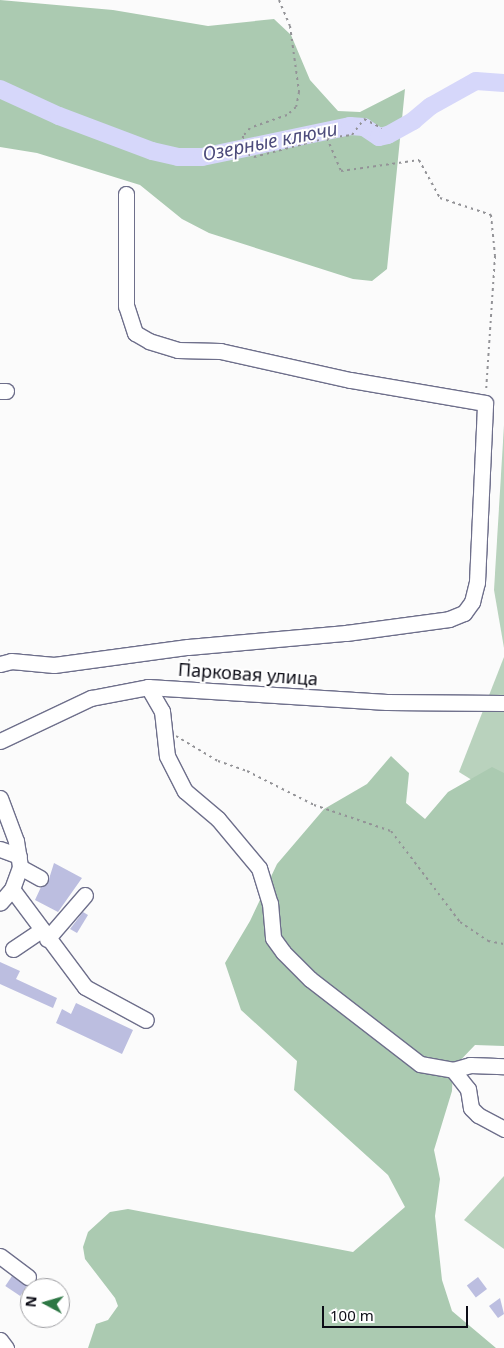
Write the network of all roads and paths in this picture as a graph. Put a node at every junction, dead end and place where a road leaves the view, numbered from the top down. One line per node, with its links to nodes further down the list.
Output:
1 (279, 0): 3 (path)
2 (382, 128): 3 (path)
3 (327, 138): 5 (path)
4 (126, 194): 5 (lane)
5 (485, 403): 6 (lane)
6 (188, 647): 7 (lane); 9 (path)
7 (0, 664)
8 (148, 687): 9 (lane, Парковая улица); 11 (lane); 12 (lane, Парковая улица)
9 (193, 689): 10 (lane, Парковая улица)
10 (504, 703)
11 (164, 728): 21 (path); 25 (lane)
12 (0, 740)
13 (0, 798): 15 (lane)
14 (0, 849): 15 (lane)
15 (19, 862): 16 (lane); 17 (lane)
16 (40, 878)
17 (12, 890): 19 (lane); 20 (lane)
18 (85, 895): 20 (lane)
19 (0, 903)
20 (43, 935): 22 (lane); 23 (lane)
21 (504, 944)
22 (13, 949)
23 (146, 1020)
24 (504, 1066): 25 (lane)
25 (453, 1070): 26 (lane)
26 (504, 1129)
27 (0, 1256): 28 (lane)
28 (28, 1277)
29 (0, 1340): 30 (lane)
30 (6, 1348)

